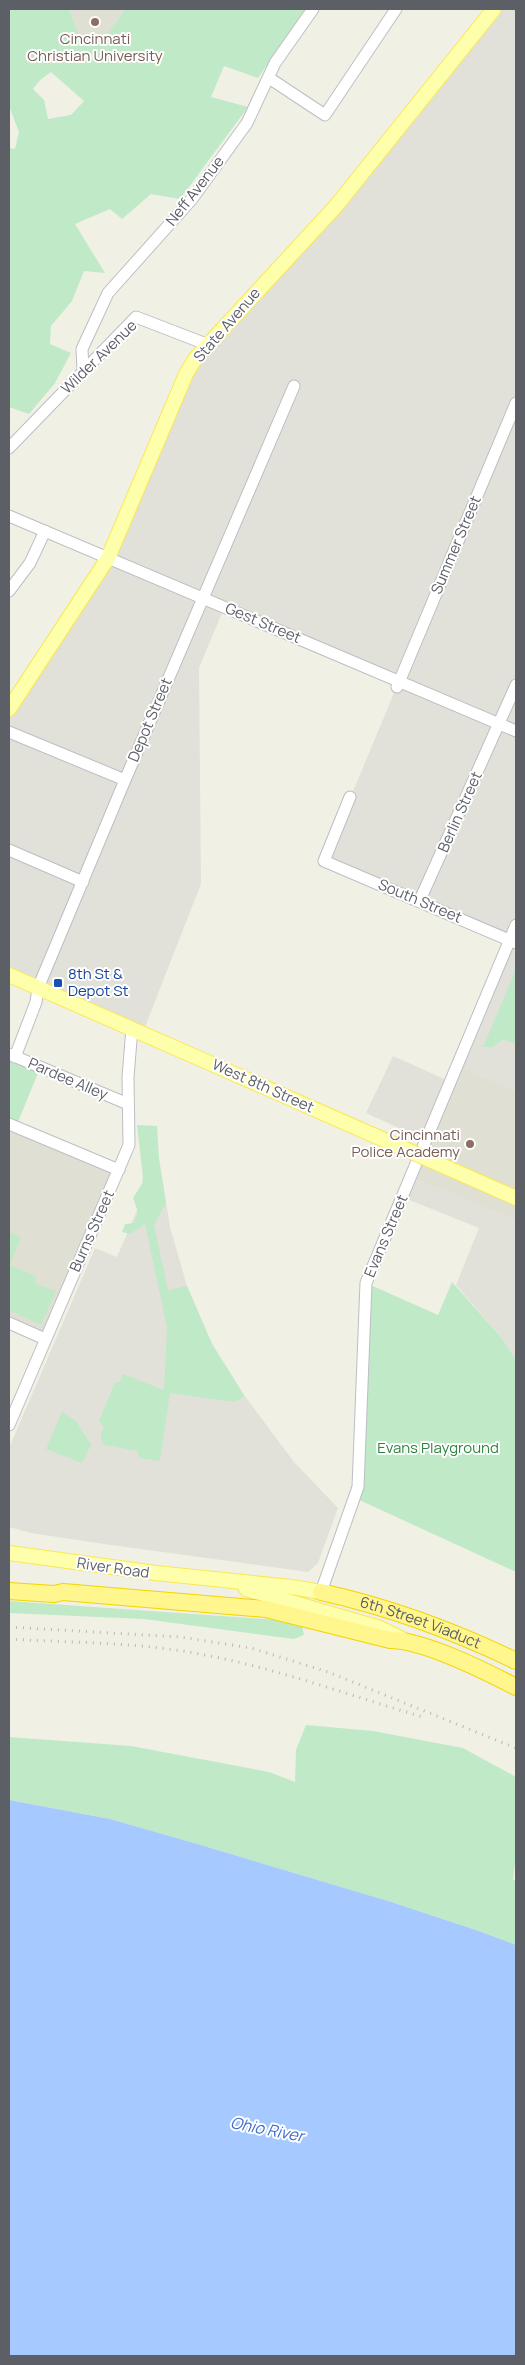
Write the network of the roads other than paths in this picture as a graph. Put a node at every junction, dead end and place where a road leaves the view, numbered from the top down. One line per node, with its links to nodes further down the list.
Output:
1 (313, 9): 4 (street, Neff Avenue)
2 (396, 9): 4 (street)
3 (494, 9): 5 (main road, State Avenue)
4 (269, 78): 6 (street, Neff Avenue)
5 (206, 344): 6 (street, Wilder Avenue); 12 (main road, State Avenue)
6 (83, 370): 9 (street, Wilder Avenue)
7 (294, 386): 14 (street, Depot Street)
8 (516, 402): 15 (street, Summer Street)
9 (9, 448)
10 (9, 516): 11 (street, Gest Street)
11 (45, 531): 12 (street, Gest Street); 13 (street)
12 (108, 558): 14 (street, Gest Street); 17 (main road, State Avenue)
13 (9, 591)
14 (203, 598): 15 (street, Gest Street); 21 (street, Depot Street)
15 (398, 684): 18 (street, Gest Street)
16 (516, 685): 18 (street, Berlin Street)
17 (9, 709)
18 (500, 724): 19 (street, Gest Street); 25 (street, Berlin Street)
19 (516, 731)
20 (9, 732): 21 (street)
21 (125, 780): 24 (street, Depot Street)
22 (350, 797): 25 (street, South Street)
23 (9, 850): 24 (street)
24 (82, 882): 29 (street, Depot Street)
25 (420, 900): 27 (street, South Street)
26 (516, 925): 27 (street, Evans Street)
27 (513, 941): 44 (street, Evans Street)
28 (9, 975): 29 (main road, West 8th Street)
29 (38, 988): 30 (main road, West 8th Street); 31 (street, Depot Street)
30 (138, 1031): 32 (street, Burns Street); 35 (main road, West 8th Street, bridge)
31 (12, 1055): 32 (street, Pardee Alley)
32 (128, 1104): 34 (street, Burns Street)
33 (9, 1124): 34 (street)
34 (119, 1170): 37 (street, Burns Street)
35 (516, 1198)
36 (9, 1323): 37 (street)
37 (45, 1339): 38 (street, Burns Street)
38 (9, 1425)
39 (9, 1553): 40 (main road, River Road)
40 (217, 1581): 44 (main road, River Road); 45 (main road, River Road)
41 (9, 1584): 43 (highway)
42 (9, 1591): 43 (highway)
43 (63, 1592): 45 (highway, 6th Street Viaduct)
44 (321, 1592): 46 (highway, 6th Street Viaduct)
45 (379, 1632): 47 (highway, 6th Street Viaduct)
46 (516, 1661)
47 (516, 1687)

